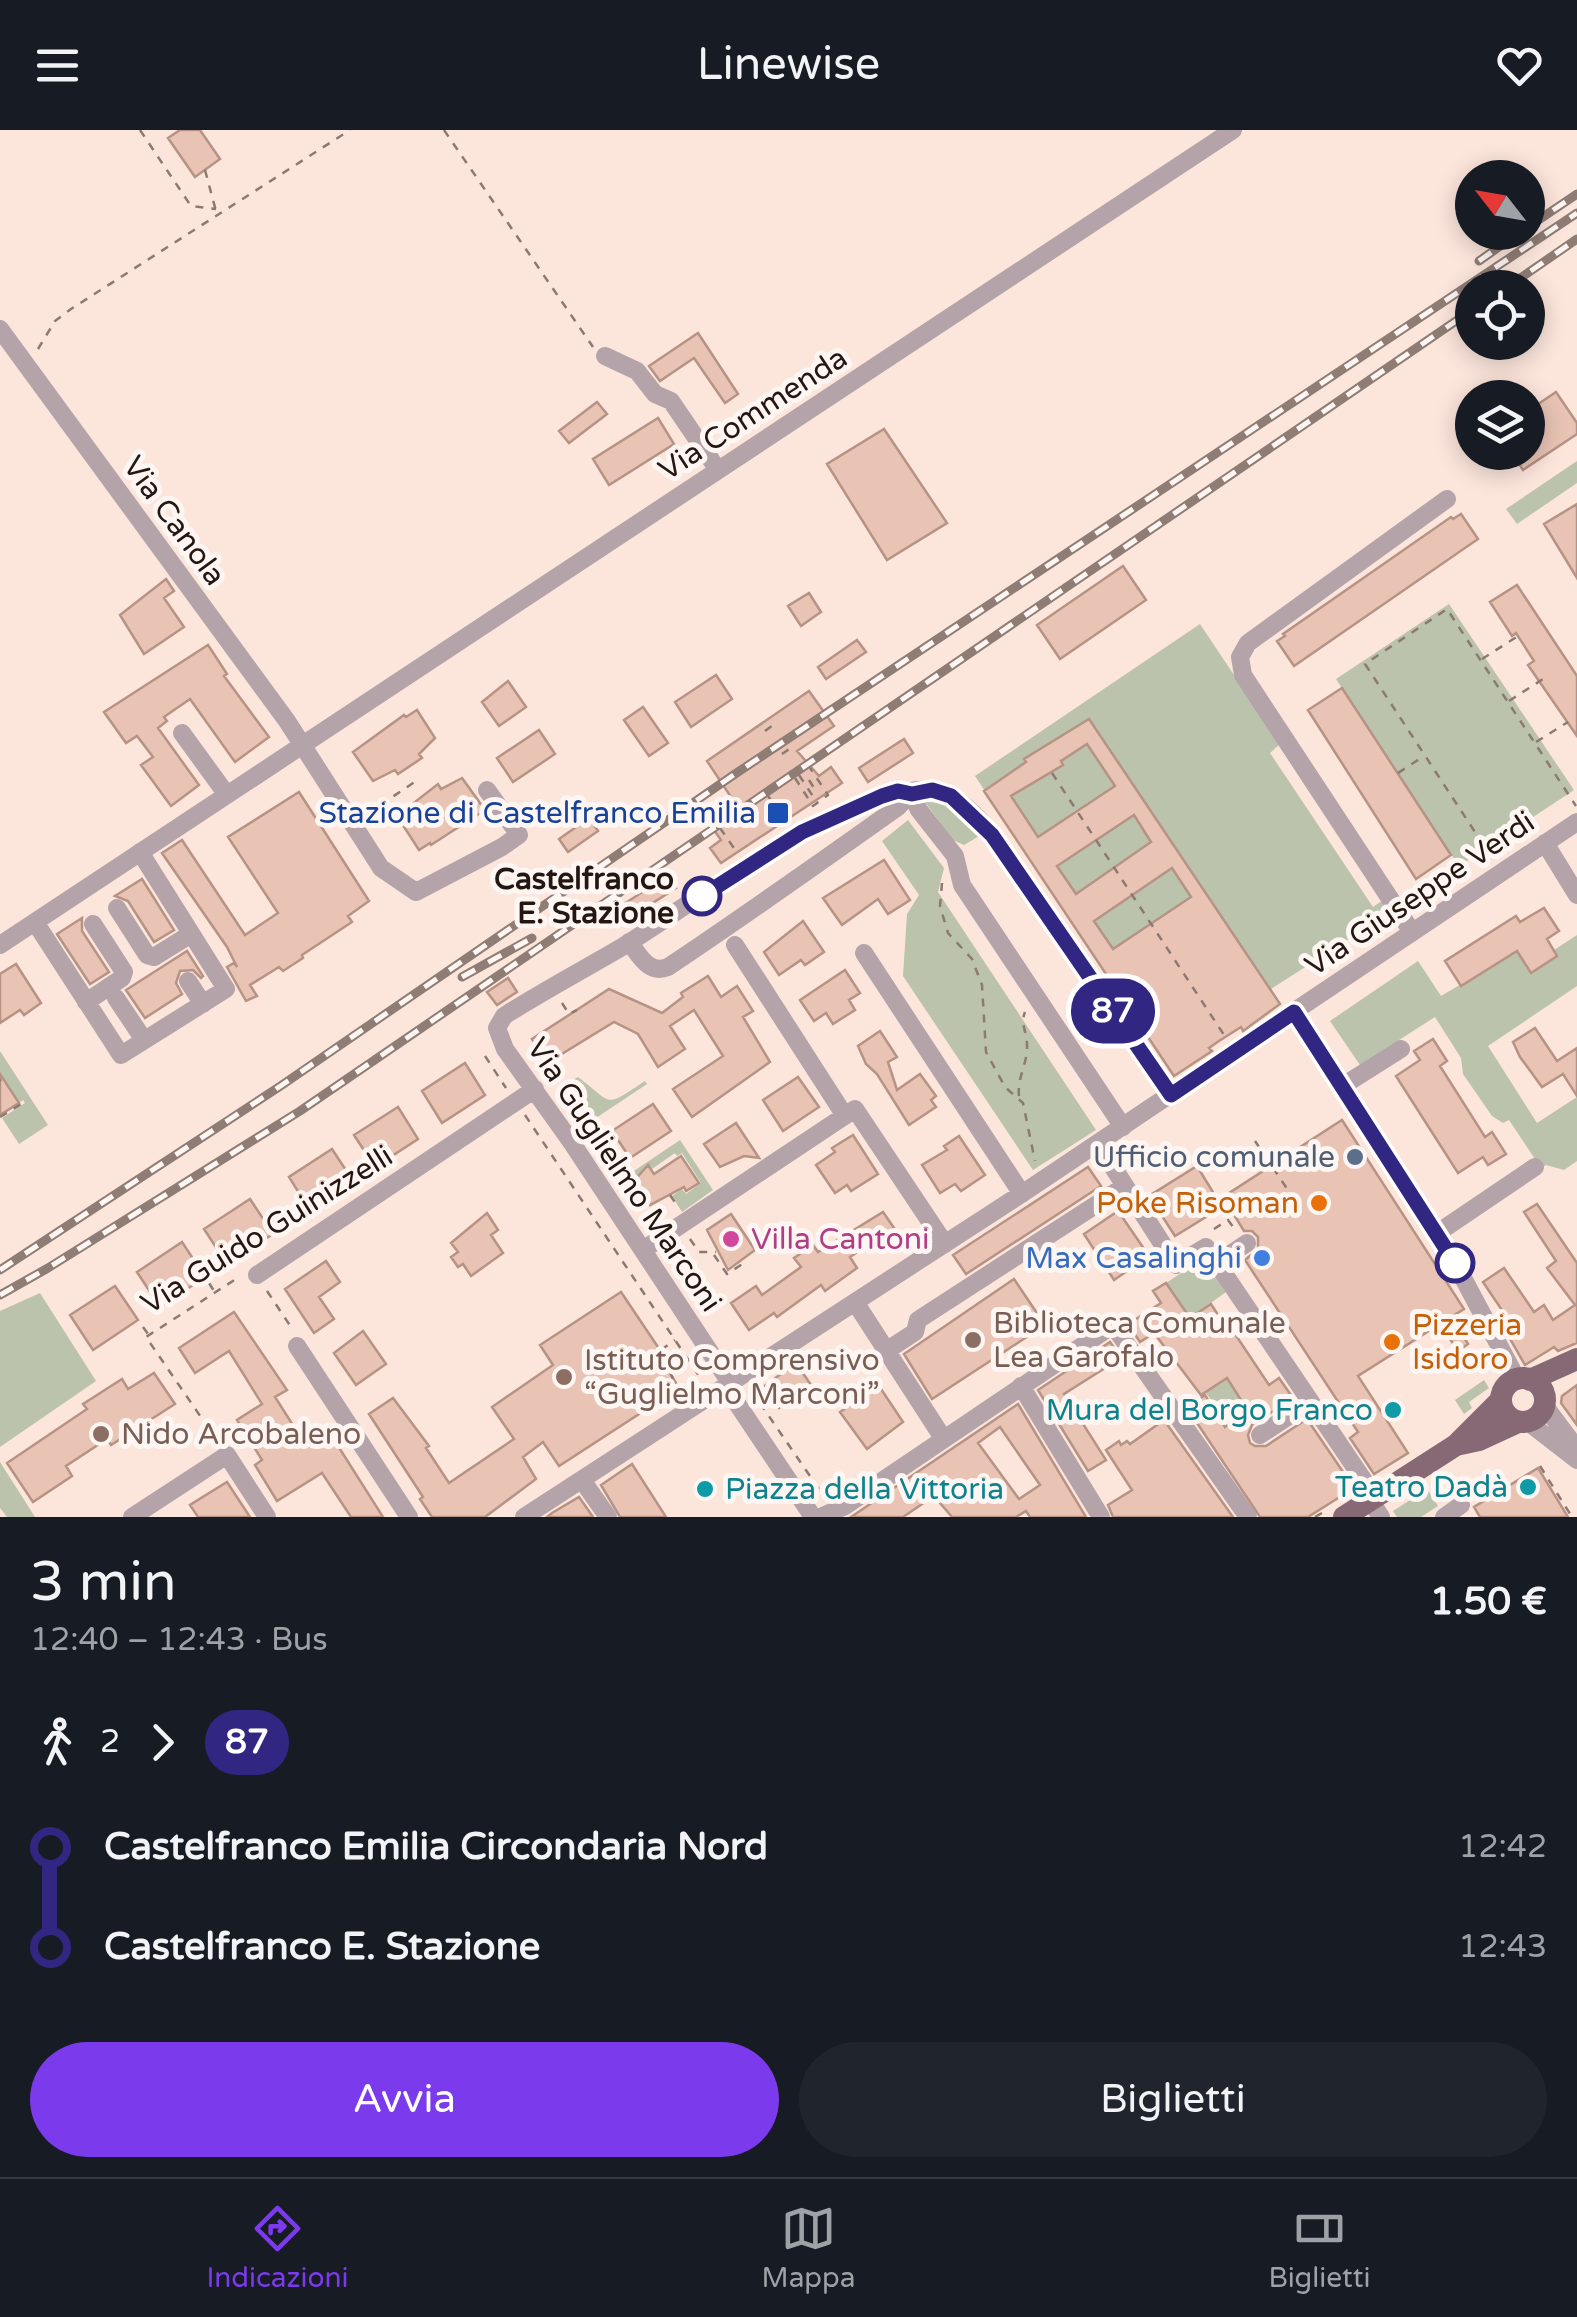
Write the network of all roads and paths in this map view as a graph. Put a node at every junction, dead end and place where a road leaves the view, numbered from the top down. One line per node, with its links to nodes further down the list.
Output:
1 (140, 130): 6 (path)
2 (350, 130): 7 (path)
3 (444, 130): 9 (path)
4 (1233, 130): 11 (street, Via Commenda)
5 (205, 170): 6 (path)
6 (216, 209): 7 (path)
7 (218, 216): 10 (path)
8 (0, 330): 10 (street, Via Canola)
9 (605, 356): 11 (street)
10 (28, 368): 22 (street, Via Canola)
11 (718, 470): 22 (street, Via Commenda)
12 (1448, 499): 51 (street)
13 (1518, 636): 14 (path)
14 (1480, 660): 16 (path); 25 (path)
15 (1543, 679): 16 (path)
16 (1508, 702): 21 (path)
17 (1568, 722): 21 (path)
18 (776, 724): 19 (path)
19 (765, 731)
20 (182, 733): 32 (street)
21 (1535, 743): 36 (path)
22 (302, 744): 32 (street, Via Commenda); 39 (street)
23 (792, 748): 24 (path)
24 (782, 754)
25 (1425, 755): 28 (path); 46 (path)
26 (810, 768): 35 (path)
27 (1052, 773): 69 (path)
28 (1398, 773)
29 (419, 779): 39 (path)
30 (488, 790): 39 (street)
31 (912, 794): 37 (street, Via Guglielmo Marconi); 41 (street); 44 (street); 73 (street)
32 (227, 795): 43 (street, Via Commenda)
33 (768, 796): 34 (path)
34 (773, 803)
35 (818, 803): 35 (path)
36 (1577, 807)
37 (849, 809): 41 (street); 45 (street, Via Guglielmo Marconi)
38 (1577, 822): 42 (street, Via Giuseppe Verdi)
39 (353, 824)
40 (720, 828): 45 (path)
41 (854, 837): 53 (street)
42 (1545, 844): 46 (street, Via Giuseppe Verdi); 47 (street)
43 (140, 852): 49 (street, Via Commenda); 52 (street)
44 (955, 856): 74 (path); 79 (street)
45 (747, 867): 53 (street, Via Guglielmo Marconi)
46 (1501, 872): 51 (street, Via Giuseppe Verdi)
47 (1577, 894)
48 (117, 908): 57 (street)
49 (35, 922): 55 (street, Via Commenda); 62 (street)
50 (93, 924): 58 (street)
51 (1412, 932): 65 (street, Via Giuseppe Verdi)
52 (191, 934): 57 (street); 63 (street)
53 (629, 942): 72 (street, Via Guglielmo Marconi)
54 (735, 944): 77 (street)
55 (0, 945)
56 (864, 953): 85 (street)
57 (154, 957): 58 (street)
58 (122, 978): 62 (street)
59 (188, 980): 63 (street)
60 (116, 998): 67 (street)
61 (560, 999): 64 (path)
62 (86, 1002): 67 (street)
63 (202, 1004): 67 (street)
64 (577, 1010)
65 (1294, 1012): 69 (street, Via Giuseppe Verdi); 71 (street)
66 (1022, 1021): 74 (path)
67 (144, 1040)
68 (1400, 1049): 71 (street)
69 (1236, 1052): 73 (street, Via Giuseppe Verdi)
70 (485, 1056): 76 (path)
71 (1341, 1087): 88 (street)
72 (534, 1090): 76 (street, Via Guido Guinizzelli); 91 (street, Via Guglielmo Marconi)
73 (1171, 1095): 79 (street, Via Giuseppe Verdi)
74 (1020, 1099): 83 (path)
75 (23, 1102): 78 (path)
76 (516, 1102): 94 (street, Via Guido Guinizzelli); 100 (path)
77 (845, 1116): 90 (street); 91 (street)
78 (0, 1117)
79 (1123, 1126): 81 (street, Via Giuseppe Verdi)
80 (1255, 1141): 86 (path)
81 (1098, 1144): 83 (street, Via Giuseppe Verdi); 84 (street)
82 (1535, 1166): 88 (street)
83 (1039, 1182): 85 (street, Via Giuseppe Verdi)
84 (1125, 1186): 92 (street); 103 (street)
85 (1022, 1194): 90 (street, Via Giuseppe Verdi)
86 (1288, 1202)
87 (683, 1230): 93 (path)
88 (1436, 1234): 110 (street)
89 (1247, 1243): 92 (street)
90 (945, 1244): 97 (street, Via Giuseppe Verdi)
91 (642, 1250): 109 (street, Via Guglielmo Marconi)
92 (1217, 1262): 111 (street)
93 (744, 1263)
94 (257, 1275): 96 (path, Via Guido Guinizzelli); 101 (path)
95 (209, 1283): 96 (path)
96 (215, 1292): 99 (path, Via Guido Guinizzelli)
97 (855, 1302): 103 (street); 109 (street, Via Giuseppe Verdi)
98 (142, 1327): 99 (path)
99 (149, 1335): 116 (path, Via Guido Guinizzelli)
100 (675, 1340): 102 (path); 104 (path)
101 (297, 1346): 125 (street)
102 (661, 1350)
103 (886, 1351): 113 (street)
104 (686, 1357): 107 (path); 109 (path)
105 (1577, 1359): 110 (main road)
106 (1577, 1368): 110 (main road)
107 (674, 1379)
108 (1021, 1386): 113 (street); 129 (street); 130 (street)
109 (728, 1387): 119 (street, Via Giuseppe Verdi); 122 (path); 128 (street, Via Guglielmo Marconi)
110 (1530, 1400): 114 (main road); 114 (main road); 115 (street); 117 (street)
111 (1310, 1402): 112 (street); 120 (street)
112 (1260, 1436)
113 (943, 1438): 122 (street)
114 (1456, 1445): 120 (main road)
115 (1577, 1449)
116 (227, 1455): 123 (street); 124 (street)
117 (1577, 1460)
118 (1540, 1466): 133 (path)
119 (582, 1480): 126 (street, Via Giuseppe Verdi); 127 (street)
120 (1376, 1505): 131 (main road)
121 (1462, 1505): 132 (street)
122 (825, 1511)
123 (132, 1517)
124 (267, 1517)
125 (409, 1517)
126 (524, 1517)
127 (608, 1517)
128 (813, 1517)
129 (1101, 1517)
130 (1248, 1517)
131 (1344, 1517)
132 (1444, 1517)
133 (1572, 1517)

